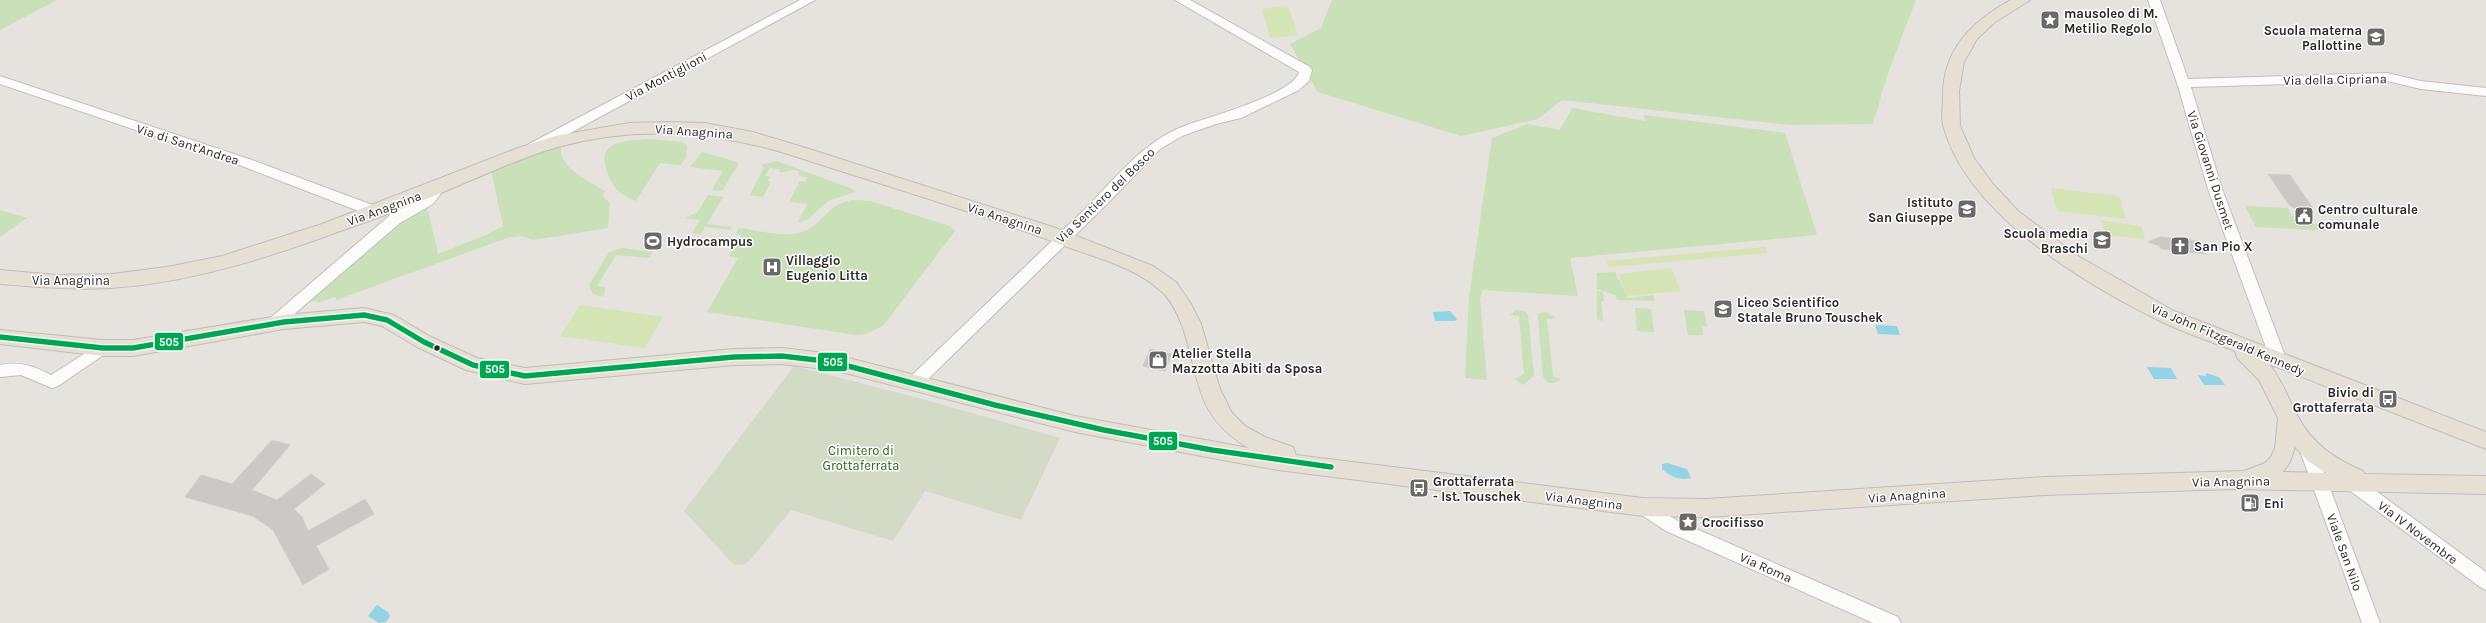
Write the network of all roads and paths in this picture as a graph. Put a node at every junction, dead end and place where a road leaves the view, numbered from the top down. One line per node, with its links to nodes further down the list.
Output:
1 (809, 0): 8 (street, Via Montiglioni)
2 (1181, 0): 13 (street, Via Sentiero del Bosco)
3 (2022, 0): 17 (main road, Via John Fitzgerald Kennedy)
4 (2154, 0): 6 (street, Via Giovanni Dusmet)
5 (0, 80): 11 (street, Via di Sant'Andrea)
6 (2183, 83): 7 (street, Via della Cipriana); 19 (street, Via Giovanni Dusmet)
7 (2486, 92)
8 (583, 128): 9 (main road, Via Anagnina); 13 (main road, Via Anagnina)
9 (438, 188): 10 (main road, Via Anagnina); 12 (street)
10 (421, 194): 11 (main road, Via Anagnina); 12 (street)
11 (374, 211): 12 (street); 14 (main road, Via Anagnina)
12 (395, 219): 15 (street)
13 (1062, 237): 22 (street, Via Sentiero del Bosco); 25 (main road, Via Anagnina)
14 (0, 277)
15 (273, 324): 18 (main road, Via Anagnina); 22 (main road, Via Anagnina)
16 (0, 337): 18 (main road, Via Anagnina)
17 (2218, 337): 19 (main road, Via John Fitzgerald Kennedy); 23 (main road)
18 (103, 348): 20 (street)
19 (2279, 361): 21 (main road, Via John Fitzgerald Kennedy)
20 (0, 371)
21 (2304, 371): 23 (main road); 26 (main road, Via John Fitzgerald Kennedy)
22 (914, 383): 28 (main road, Via Anagnina)
23 (2275, 386): 24 (main road)
24 (2288, 419): 27 (main road); 30 (main road)
25 (1243, 437): 28 (main road); 29 (main road, Via Anagnina)
26 (2486, 441)
27 (2307, 448): 31 (street, Viale San Nilo); 32 (main road)
28 (1212, 450): 29 (main road, Via Anagnina)
29 (1331, 467): 34 (main road, Via Anagnina)
30 (2235, 480): 31 (main road, Via Anagnina); 34 (main road, Via Anagnina)
31 (2319, 481): 32 (main road, Via Anagnina); 37 (street, Viale San Nilo)
32 (2360, 482): 33 (main road, Via Anagnina); 35 (street, Via IV Novembre)
33 (2486, 485)
34 (1643, 507): 36 (street, Via Roma)
35 (2486, 582)
36 (1892, 623)
37 (2371, 623)

